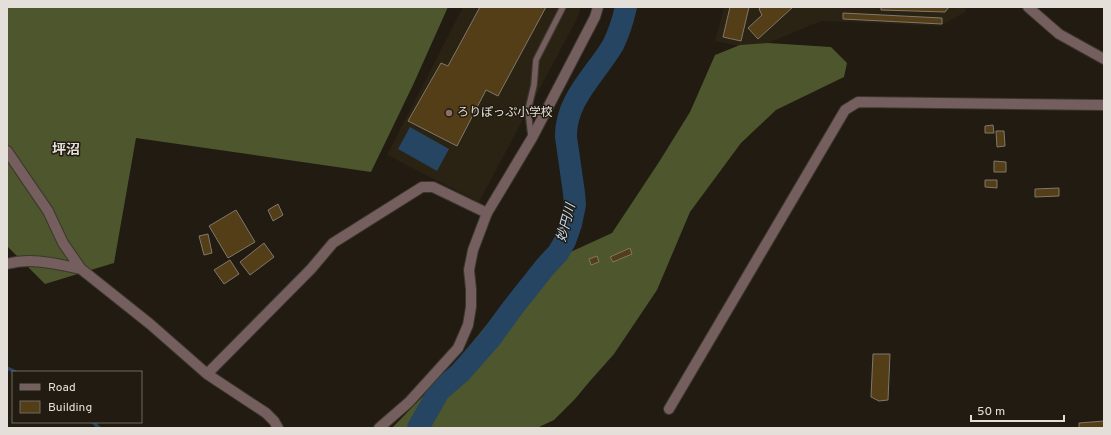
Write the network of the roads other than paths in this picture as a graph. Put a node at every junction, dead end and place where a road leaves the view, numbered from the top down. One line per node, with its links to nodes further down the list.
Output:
1 (563, 7): 6 (lane)
2 (598, 7): 6 (street)
3 (1028, 7): 4 (street)
4 (1104, 59)
5 (1104, 105): 12 (street)
6 (532, 138): 8 (street)
7 (7, 151): 10 (street)
8 (487, 213): 11 (street); 14 (street)
9 (7, 264): 10 (street)
10 (81, 269): 11 (street)
11 (207, 374): 13 (street)
12 (669, 409)
13 (278, 428)
14 (379, 428)

